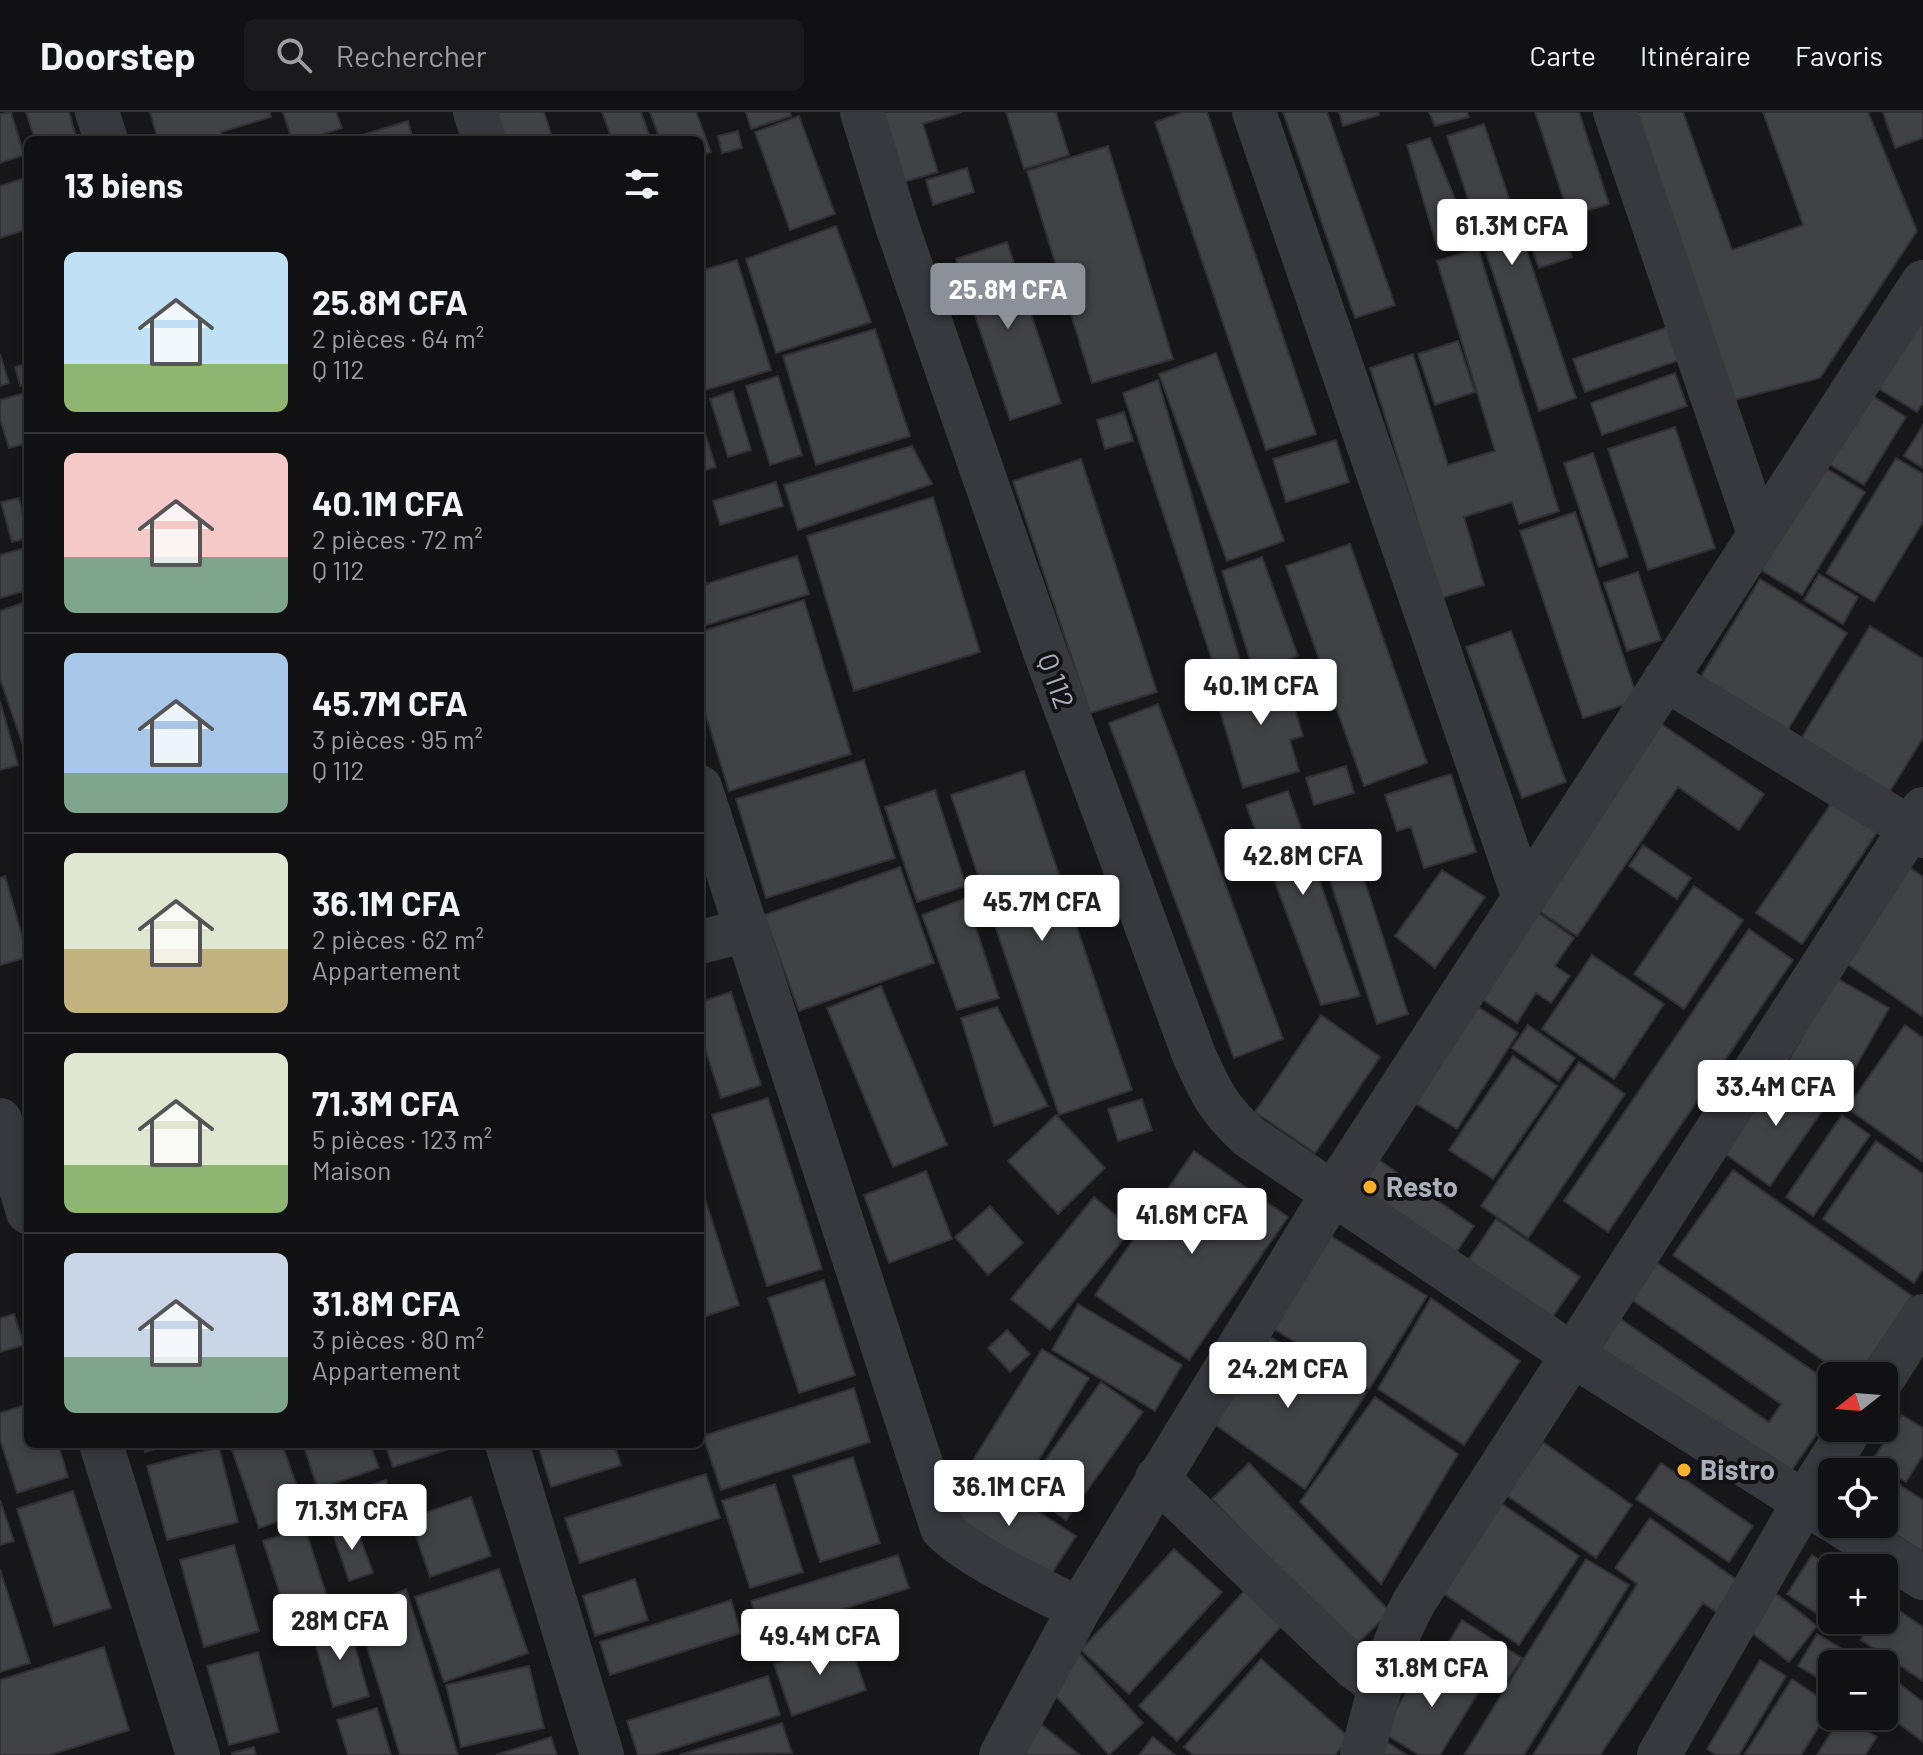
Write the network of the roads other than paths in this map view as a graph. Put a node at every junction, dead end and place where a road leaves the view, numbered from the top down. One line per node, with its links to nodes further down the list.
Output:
1 (97, 112): 6 (street)
2 (475, 112): 7 (street)
3 (862, 112): 17 (street, Q 112)
4 (1254, 112): 13 (street)
5 (1615, 112): 9 (street)
6 (105, 136)
7 (483, 136)
8 (1923, 282): 9 (street)
9 (1759, 534): 10 (street)
10 (1665, 679): 12 (street); 13 (street)
11 (704, 799): 14 (street)
12 (1919, 824): 20 (street)
13 (1524, 898): 17 (street)
14 (748, 930): 15 (street); 29 (street)
15 (704, 941)
16 (8, 1134): 18 (street)
17 (1333, 1193): 20 (street, Q 112); 24 (street)
18 (24, 1196)
19 (1923, 1316): 21 (street)
20 (1571, 1354): 25 (street, Q 112); 30 (street)
21 (1894, 1362)
22 (102, 1448): 31 (street)
23 (508, 1448): 32 (street)
24 (1157, 1478): 29 (street); 30 (street)
25 (1818, 1511)
26 (1818, 1525): 35 (street)
27 (1861, 1538): 28 (street, Q 112)
28 (1923, 1578)
29 (1079, 1609): 33 (street)
30 (1379, 1685): 34 (street)
31 (198, 1755)
32 (602, 1755)
33 (1001, 1755)
34 (1362, 1755)
35 (1659, 1755)

